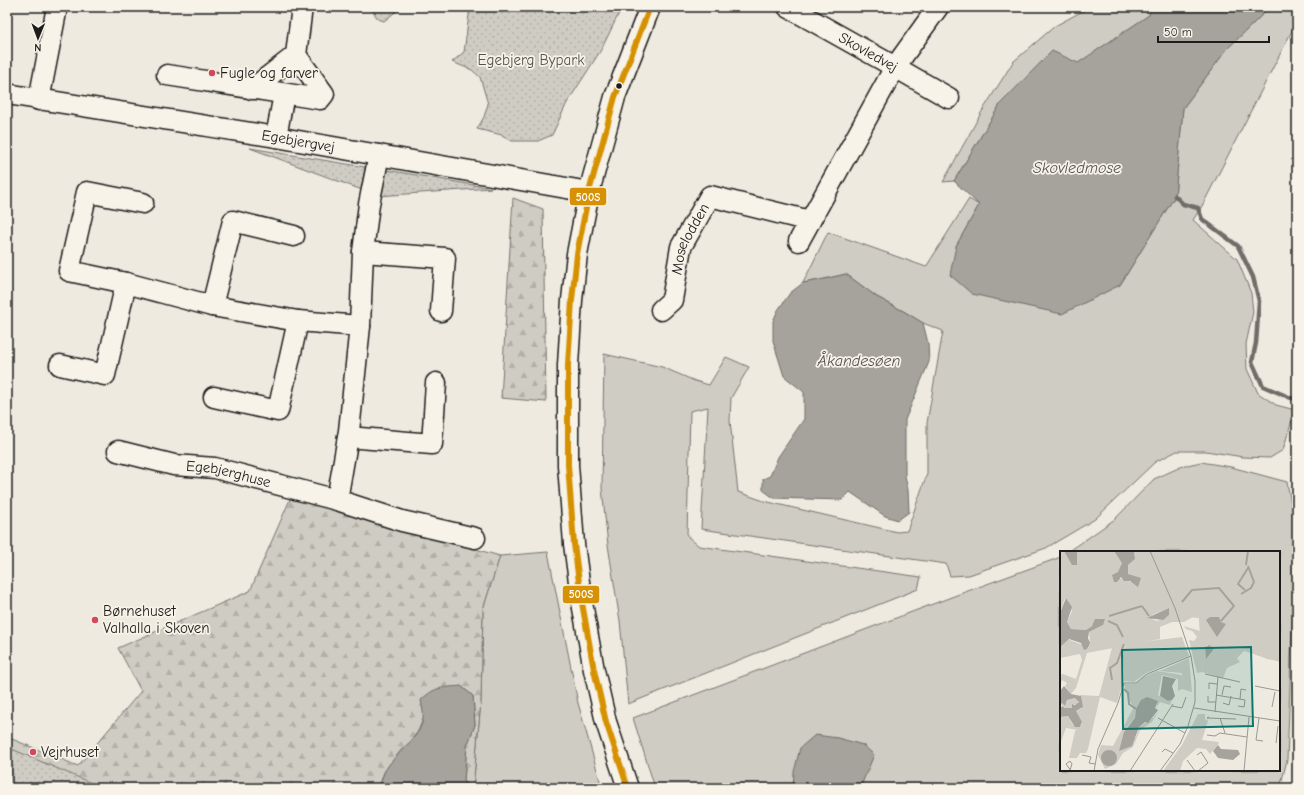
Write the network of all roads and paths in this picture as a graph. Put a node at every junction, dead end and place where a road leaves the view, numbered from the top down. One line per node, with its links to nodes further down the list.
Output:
1 (57, 7): 13 (street)
2 (302, 7): 6 (street)
3 (650, 7): 16 (street)
4 (788, 7): 7 (street, Skovledvej)
5 (938, 7): 7 (street)
6 (296, 55): 9 (street); 11 (street)
7 (895, 66): 12 (street, Skovledvej); 18 (street)
8 (167, 75): 9 (street)
9 (252, 89): 11 (street)
10 (7, 94): 13 (street, Egebjergvej)
11 (284, 94): 14 (street)
12 (949, 98)
13 (39, 100): 14 (street, Egebjergvej)
14 (276, 137): 15 (street, Egebjergvej)
15 (379, 155): 16 (street, Egebjergvej); 21 (street)
16 (589, 192): 35 (street)
17 (143, 203): 22 (street)
18 (810, 221): 20 (street); 24 (street, Moselodden)
19 (294, 236): 23 (street)
20 (800, 241)
21 (363, 252): 25 (street); 27 (street)
22 (126, 283): 23 (street); 28 (street)
23 (212, 306): 26 (street)
24 (661, 310)
25 (441, 311)
26 (298, 322): 27 (street); 30 (street)
27 (360, 326): 31 (street)
28 (60, 365)
29 (436, 383): 31 (street)
30 (214, 397)
31 (348, 437): 33 (street)
32 (118, 451): 33 (street, Egebjerghuse)
33 (337, 500): 34 (street, Egebjerghuse)
34 (475, 538)
35 (628, 788)

